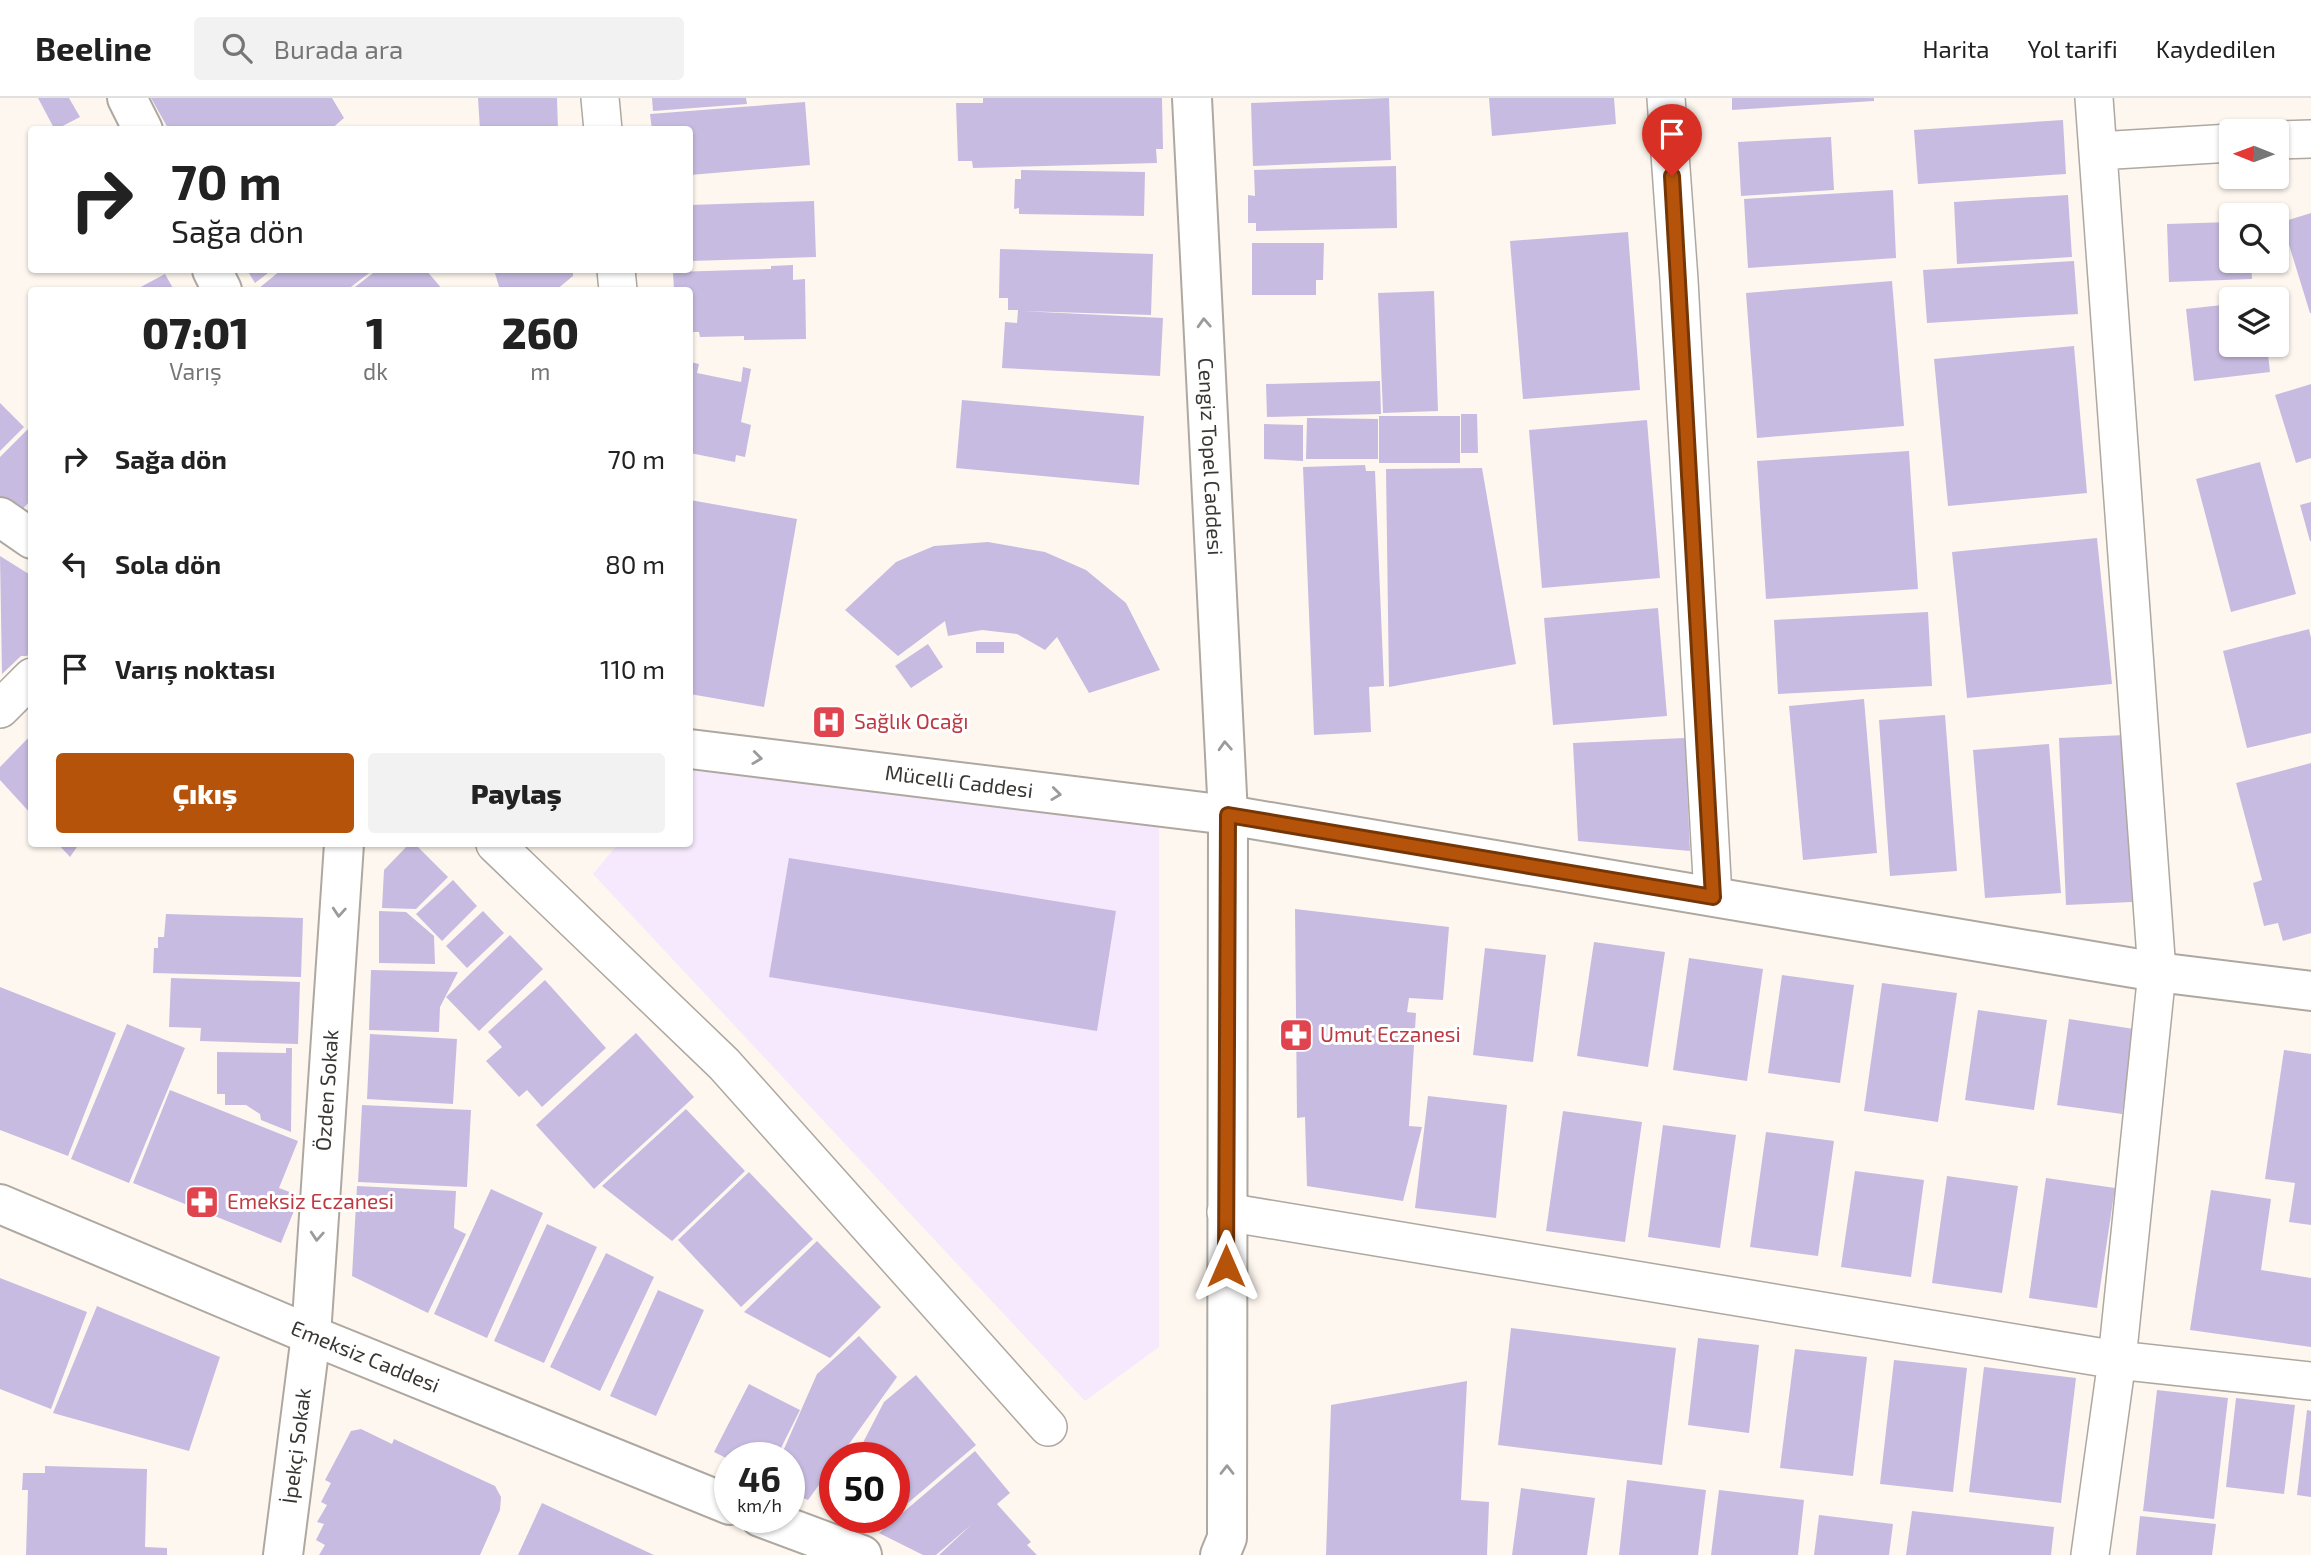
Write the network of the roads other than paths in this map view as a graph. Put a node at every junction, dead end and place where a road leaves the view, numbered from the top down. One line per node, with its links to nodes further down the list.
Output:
1 (127, 98): 6 (main road)
2 (600, 98): 7 (street)
3 (1192, 98): 17 (main road, Cengiz Topel Caddesi, one-way to 3)
4 (1666, 98): 20 (street)
5 (2094, 98): 11 (street)
6 (141, 126)
7 (603, 126)
8 (2311, 139): 9 (street)
9 (2289, 140)
10 (2219, 144): 11 (street)
11 (2098, 151): 21 (street)
12 (0, 517): 13 (main road)
13 (28, 536)
14 (28, 681): 15 (street)
15 (0, 709)
16 (693, 749): 17 (main road, Mücelli Caddesi, one-way to 17)
17 (1228, 815): 20 (main road, Mücelli Caddesi); 24 (main road, Cengiz Topel Caddesi)
18 (344, 847): 25 (main road, Özden Sokak, one-way to 25)
19 (498, 847): 28 (street)
20 (1713, 897): 21 (main road, Mücelli Caddesi)
21 (2157, 972): 22 (main road, Mücelli Caddesi); 26 (street)
22 (2311, 991)
23 (0, 1204): 25 (main road, Emeksiz Caddesi)
24 (1226, 1212): 26 (street); 32 (main road, Cengiz Topel Caddesi, one-way to 24)
25 (311, 1335): 29 (main road, Emeksiz Caddesi); 33 (main road, İpekçi Sokak)
26 (2116, 1360): 27 (street); 36 (street)
27 (2311, 1381)
28 (1048, 1426)
29 (714, 1499)
30 (788, 1533): 34 (main road)
31 (802, 1533): 35 (main road)
32 (1229, 1549)
33 (284, 1555)
34 (827, 1555)
35 (862, 1555)
36 (2090, 1555)

